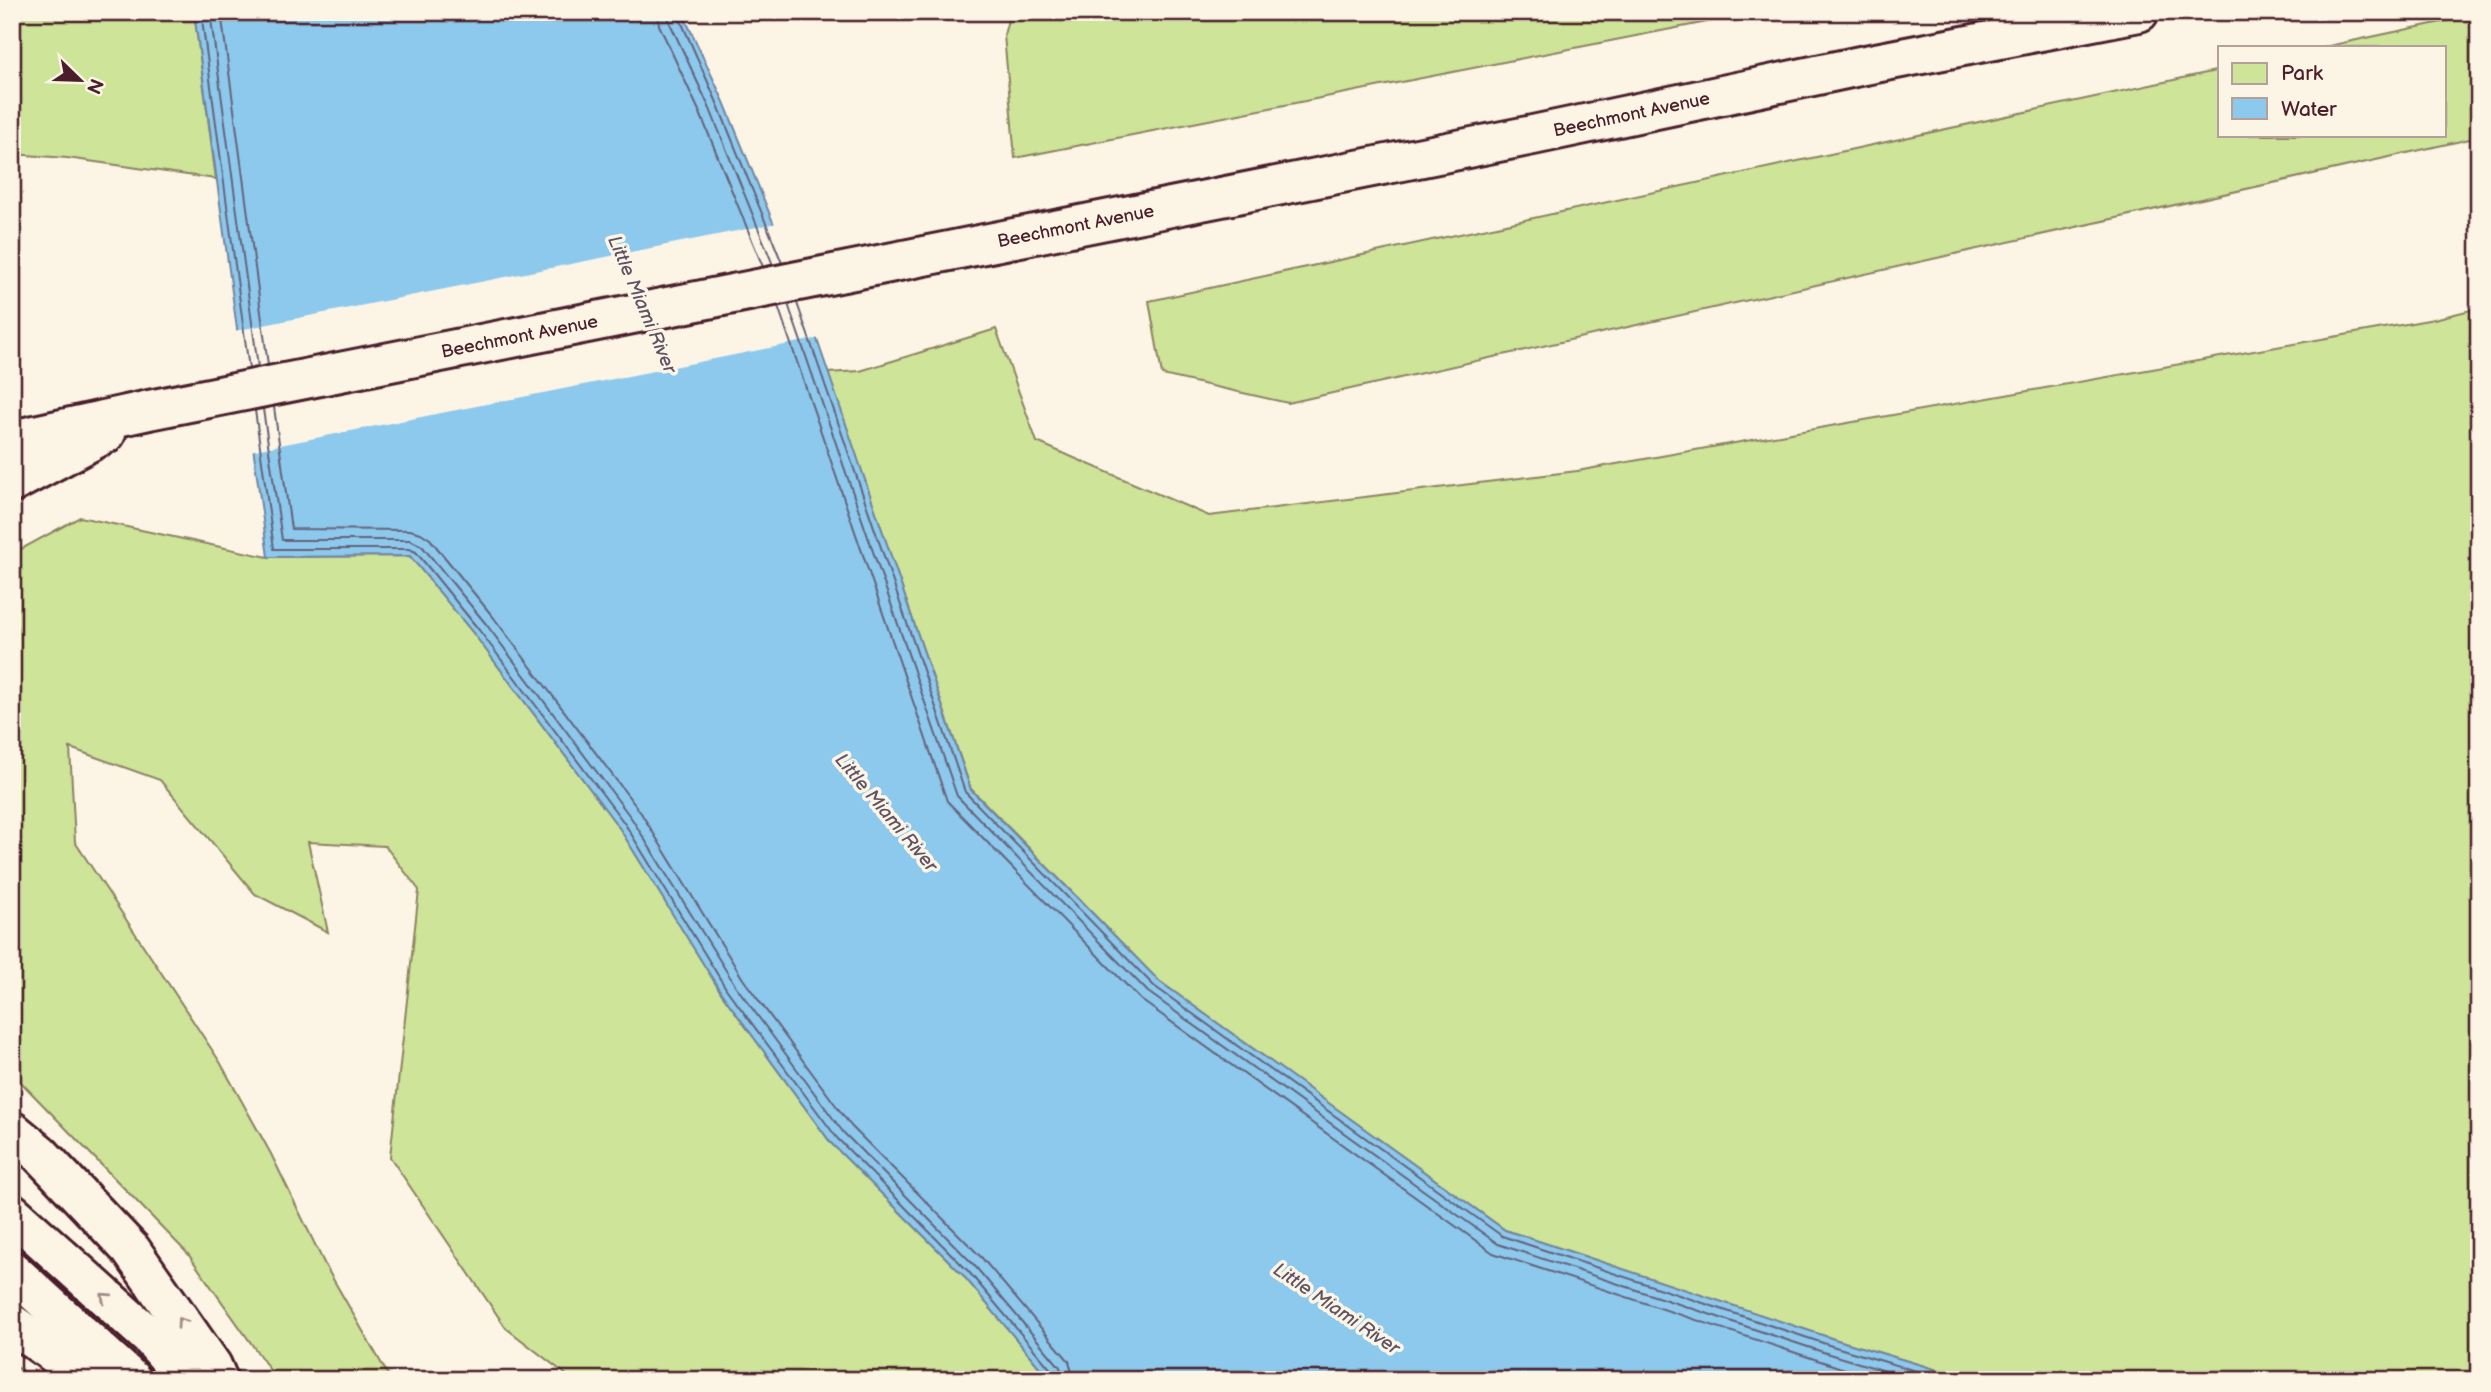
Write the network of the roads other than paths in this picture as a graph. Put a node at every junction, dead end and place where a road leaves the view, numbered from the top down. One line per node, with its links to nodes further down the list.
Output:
1 (2139, 12): 2 (highway, Beechmont Avenue)
2 (149, 410): 3 (highway, Beechmont Avenue); 4 (highway)
3 (12, 440)
4 (12, 483)
5 (12, 1131): 12 (highway, one-way to 5)
6 (12, 1213): 11 (highway, one-way to 6)
7 (12, 1272): 10 (highway)
8 (12, 1324): 9 (highway)
9 (92, 1380)
10 (132, 1380)
11 (188, 1380)
12 (218, 1380)

